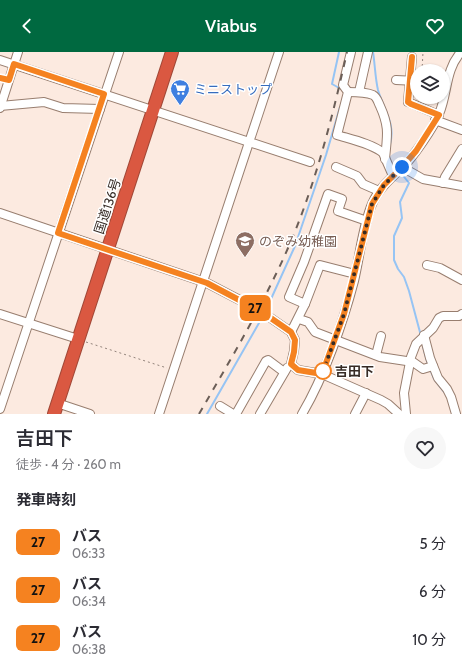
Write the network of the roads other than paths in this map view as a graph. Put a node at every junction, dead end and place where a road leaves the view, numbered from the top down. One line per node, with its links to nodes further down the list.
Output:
1 (18, 52): 10 (street)
2 (119, 52): 19 (street)
3 (172, 52): 24 (highway, 国道136号)
4 (279, 52): 27 (street)
5 (351, 52): 17 (street)
6 (368, 52): 18 (street)
7 (461, 52): 12 (street)
8 (412, 57): 11 (street)
9 (0, 60): 10 (street)
10 (14, 64): 14 (street); 19 (street)
11 (413, 64)
12 (450, 70)
13 (0, 78): 14 (street)
14 (9, 80): 22 (street)
15 (396, 80): 16 (street)
16 (410, 81)
17 (348, 92): 18 (street); 29 (street)
18 (359, 92): 29 (street)
19 (104, 94): 23 (street); 24 (street)
20 (411, 104): 25 (street)
21 (440, 104): 25 (street)
22 (0, 107): 23 (street)
23 (100, 109): 38 (street)
24 (152, 110): 27 (street); 39 (highway, 国道136号)
25 (437, 118): 26 (street); 32 (street)
26 (462, 130)
27 (249, 142): 30 (street); 43 (street)
28 (462, 149): 33 (street)
29 (385, 159): 32 (street)
30 (310, 162)
31 (336, 168): 35 (street)
32 (398, 171): 33 (street); 35 (street)
33 (443, 183): 34 (street)
34 (462, 186)
35 (379, 191): 37 (street)
36 (0, 213): 38 (street)
37 (367, 221): 41 (street); 44 (street)
38 (58, 233): 39 (street); 48 (street)
39 (107, 250): 43 (street); 53 (highway, 国道136号)
40 (427, 265): 42 (street)
41 (356, 274): 44 (street); 52 (street)
42 (462, 280)
43 (203, 282): 49 (street); 65 (street)
44 (305, 304): 47 (street)
45 (0, 314): 48 (street)
46 (462, 314): 50 (street)
47 (299, 319): 49 (street); 52 (street)
48 (28, 324): 53 (street); 63 (street)
49 (291, 332): 56 (street)
50 (424, 335): 55 (street); 57 (street)
51 (381, 336): 54 (street)
52 (336, 339): 54 (street); 59 (street)
53 (78, 340): 62 (highway, 国道136号)
54 (376, 355): 55 (street)
55 (410, 361): 57 (street); 71 (street)
56 (291, 364): 58 (street); 59 (street)
57 (433, 366): 72 (street)
58 (284, 372): 66 (street); 67 (street)
59 (322, 374): 60 (street); 68 (street)
60 (366, 393): 69 (street); 70 (street)
61 (220, 406): 66 (street)
62 (56, 408): 64 (street)
63 (0, 409)
64 (90, 414)
65 (159, 414)
66 (234, 414)
67 (260, 414)
68 (302, 414)
69 (355, 414)
70 (398, 414)
71 (406, 414)
72 (456, 414)

